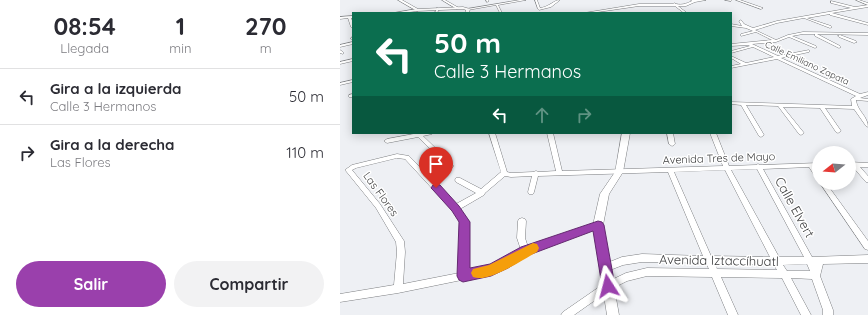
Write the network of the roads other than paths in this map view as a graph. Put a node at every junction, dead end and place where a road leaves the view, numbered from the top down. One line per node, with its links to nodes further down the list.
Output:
1 (400, 0): 22 (main road)
2 (443, 0): 17 (street)
3 (525, 0): 15 (street)
4 (536, 0): 5 (street)
5 (559, 0)
6 (693, 0): 7 (street); 14 (street)
7 (706, 0)
8 (726, 0): 9 (street)
9 (731, 0)
10 (737, 0): 18 (street)
11 (857, 0): 16 (street)
12 (832, 2): 19 (street)
13 (475, 4): 20 (street)
14 (674, 4): 24 (street); 25 (street)
15 (497, 5): 20 (street); 23 (street)
16 (868, 5): 19 (street)
17 (458, 8): 20 (main road); 21 (main road)
18 (762, 8)
19 (854, 9): 26 (street); 27 (street)
20 (467, 10)
21 (437, 11): 22 (main road)
22 (417, 12)
23 (500, 12)
24 (592, 12)
25 (685, 12)
26 (867, 12)
27 (827, 14): 29 (street); 32 (street)
28 (351, 17): 30 (street)
29 (803, 17): 35 (street); 36 (street)
30 (340, 18)
31 (741, 21): 34 (street)
32 (868, 23)
33 (732, 25): 34 (street)
34 (749, 27): 36 (street)
35 (830, 27)
36 (756, 30): 39 (street); 42 (street)
37 (813, 34): 38 (street); 41 (street); 50 (street)
38 (837, 34): 40 (street); 43 (street)
39 (742, 35)
40 (867, 35)
41 (789, 36): 42 (street); 49 (street)
42 (776, 41): 45 (street)
43 (855, 42)
44 (352, 43): 47 (street)
45 (748, 44): 46 (street); 48 (street, Calle Emiliano Zapata)
46 (732, 45)
47 (340, 46)
48 (753, 46): 52 (street); 53 (street, Calle Emiliano Zapata)
49 (815, 47)
50 (839, 47)
51 (808, 51): 53 (street)
52 (732, 52)
53 (776, 57): 57 (street); 62 (street, Calle Emiliano Zapata)
54 (732, 58): 57 (street)
55 (352, 60): 56 (street)
56 (340, 63)
57 (744, 64): 58 (street)
58 (732, 67)
59 (352, 81): 60 (street)
60 (340, 84)
61 (868, 93): 62 (street)
62 (860, 96): 63 (street)
63 (853, 99): 64 (street); 69 (street)
64 (868, 100)
65 (732, 103): 66 (street)
66 (743, 104): 67 (street); 81 (street)
67 (780, 106): 68 (street); 73 (street)
68 (822, 108): 69 (street); 72 (street)
69 (855, 108): 70 (street)
70 (866, 117): 71 (street)
71 (868, 125)
72 (838, 131)
73 (801, 133)
74 (424, 134): 80 (street)
75 (492, 134): 95 (street)
76 (550, 134): 93 (street)
77 (626, 134): 94 (main road)
78 (670, 134): 83 (street)
79 (713, 134): 89 (street)
80 (419, 135): 82 (street); 87 (street)
81 (761, 135)
82 (388, 142)
83 (672, 144)
84 (856, 164): 86 (street)
85 (810, 165): 88 (street, Avenida Tres de Mayo); 90 (street)
86 (868, 165)
87 (451, 166)
88 (758, 166): 89 (street, Avenida Tres de Mayo); 109 (street, Calle Elvert)
89 (726, 167): 92 (street, Avenida Tres de Mayo); 111 (street)
90 (812, 168)
91 (856, 168): 98 (street)
92 (670, 170): 94 (street, Avenida Tres de Mayo); 107 (street)
93 (559, 172): 94 (street, Avenida Tres de Mayo); 96 (street, Avenida Tres de Mayo)
94 (619, 172): 104 (main road)
95 (504, 173): 96 (street, Avenida Tres de Mayo); 101 (street)
96 (536, 173): 100 (street)
97 (458, 180): 101 (street)
98 (868, 180)
99 (828, 190): 105 (street)
100 (531, 192)
101 (482, 193): 102 (street)
102 (456, 208): 116 (street, Las Flores); 118 (street, Las Flores)
103 (522, 221): 106 (street)
104 (598, 225): 106 (street); 112 (main road)
105 (868, 247)
106 (525, 251): 116 (street)
107 (709, 259): 111 (street, Avenida Iztaccíhuatl); 112 (street, Avenida Iztaccíhuatl); 113 (street)
108 (868, 259): 110 (street, Avenida Iztaccíhuatl)
109 (810, 260): 110 (street, Avenida Iztaccíhuatl); 111 (street, Avenida Iztaccíhuatl); 115 (street, Calle Elvert)
110 (820, 260): 115 (street)
111 (777, 261): 114 (street)
112 (605, 268): 117 (main road)
113 (715, 274): 114 (street, Avenida Iztaccíhuatl); 117 (street, Avenida Iztaccíhuatl); 122 (street)
114 (784, 274): 115 (street, Avenida Iztaccíhuatl); 123 (street)
115 (816, 275): 124 (street, Calle Elvert)
116 (463, 276): 118 (street)
117 (608, 286): 120 (street, Avenida Iztaccíhuatl); 121 (main road)
118 (398, 289): 119 (street)
119 (340, 298)
120 (566, 315)
121 (613, 315)
122 (733, 315)
123 (806, 315)
124 (828, 315)

